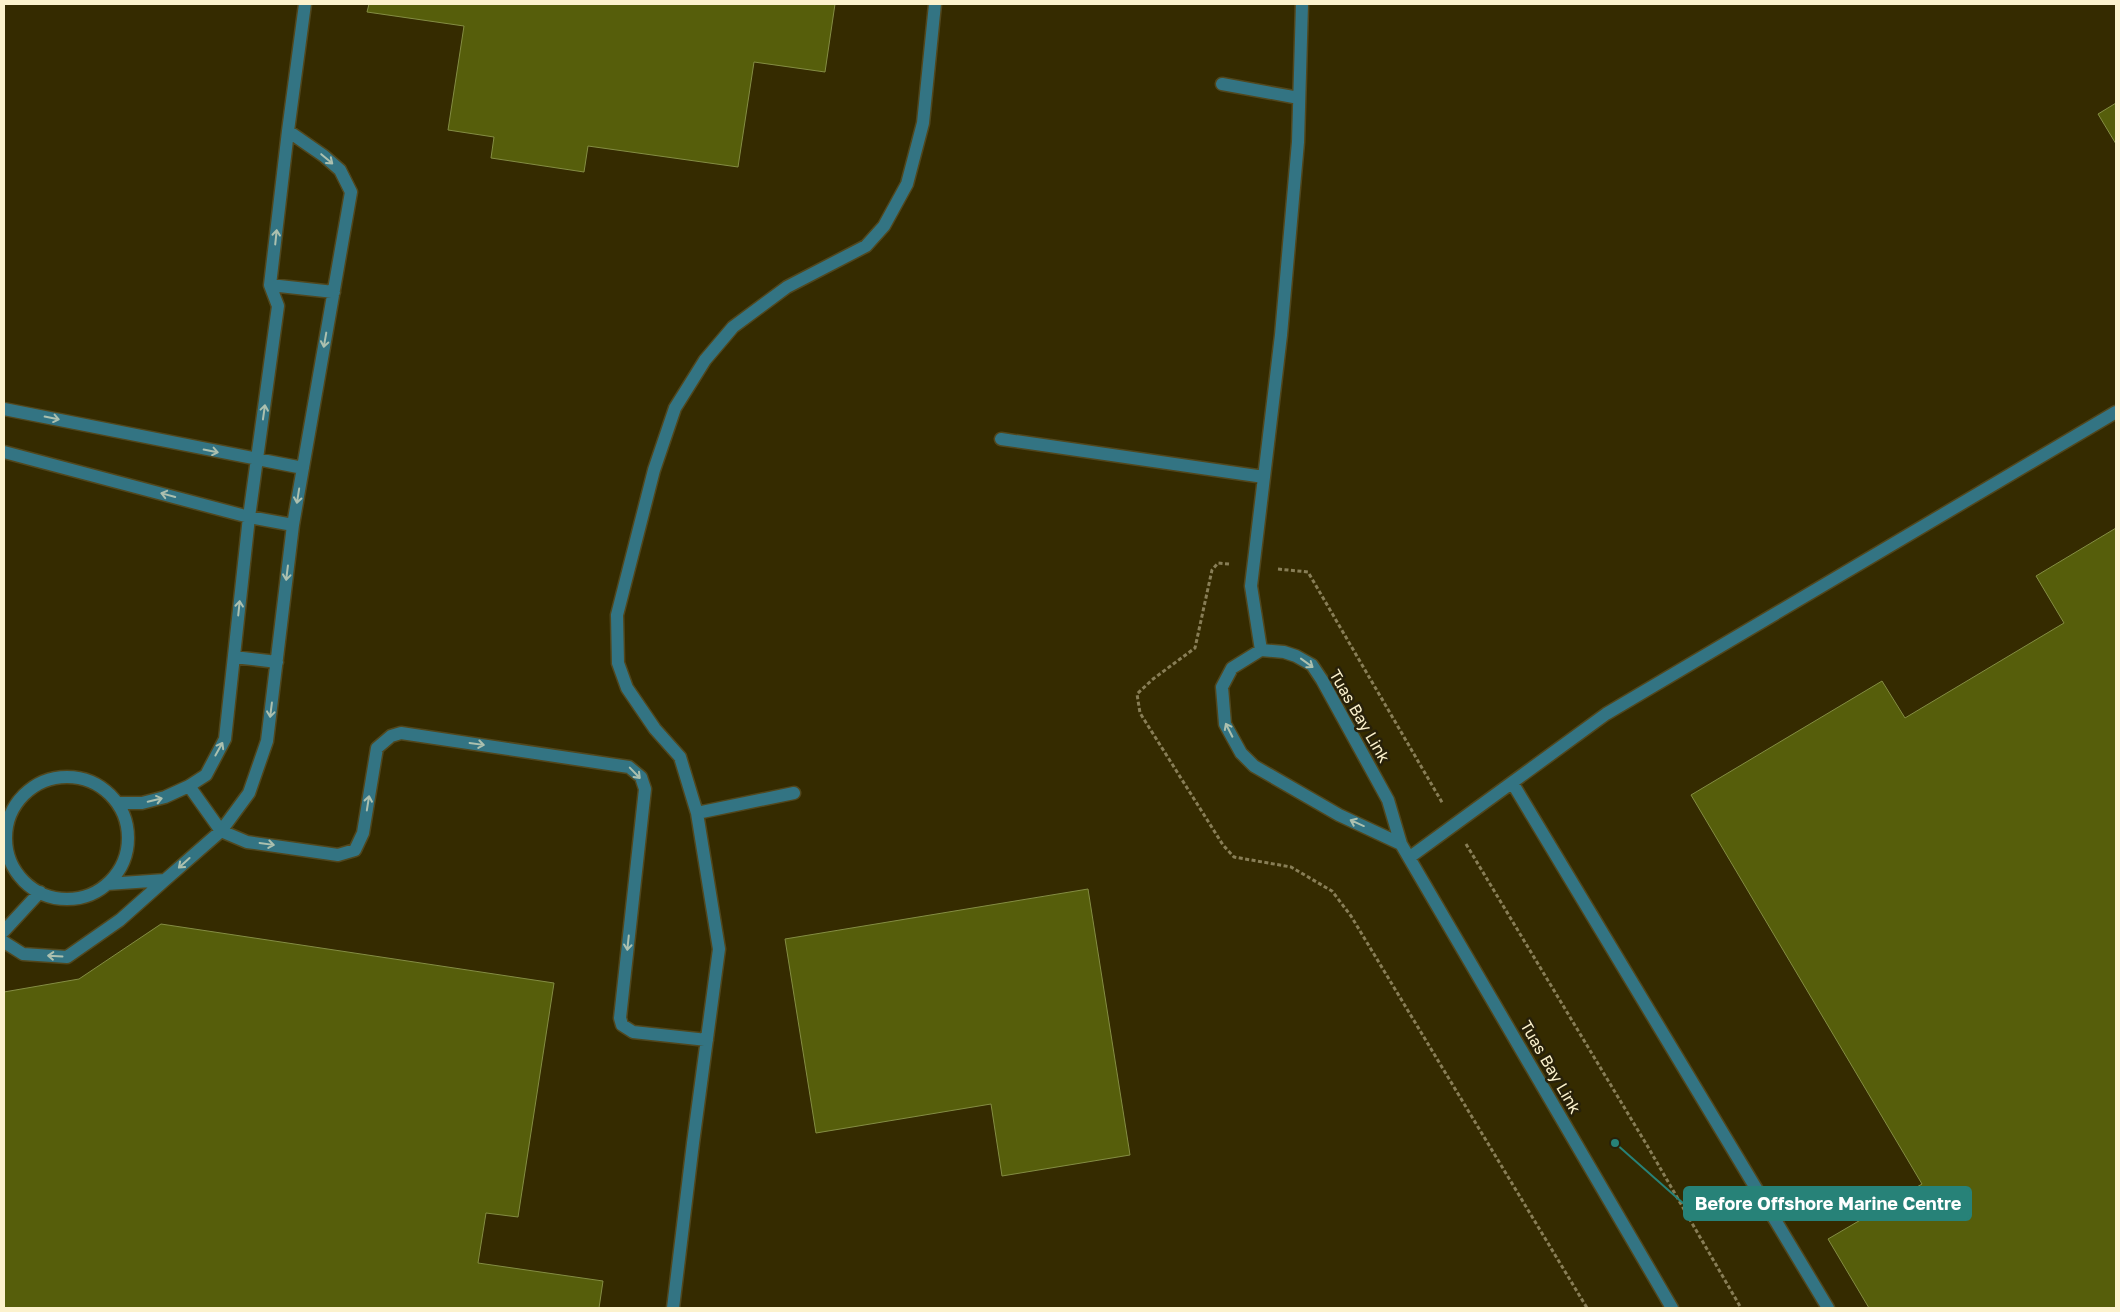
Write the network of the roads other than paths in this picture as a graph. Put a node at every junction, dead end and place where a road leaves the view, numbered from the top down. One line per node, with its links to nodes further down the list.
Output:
1 (305, 4): 6 (street)
2 (935, 4): 25 (street)
3 (1302, 4): 5 (street)
4 (1222, 84): 5 (street)
5 (1299, 98): 15 (street)
6 (288, 131): 7 (street, one-way to 6); 8 (street, one-way to 8)
7 (270, 285): 8 (street); 13 (street, one-way to 7)
8 (334, 292): 14 (street, one-way to 14)
9 (4, 409): 13 (street, one-way to 13)
10 (2116, 412): 21 (street)
11 (1001, 439): 15 (street)
12 (4, 452): 16 (street, one-way to 12)
13 (258, 460): 14 (street); 16 (street)
14 (303, 468): 17 (street, one-way to 17)
15 (1264, 477): 18 (street)
16 (249, 517): 17 (street); 19 (street, one-way to 16)
17 (293, 525): 20 (street, one-way to 20)
18 (1261, 650): 27 (street, Tuas Bay Link, one-way to 27); 27 (street, one-way to 18)
19 (234, 657): 20 (street); 22 (street, one-way to 19)
20 (276, 662): 26 (street, one-way to 26)
21 (1513, 784): 28 (street); 37 (street)
22 (189, 786): 24 (street, one-way to 22); 26 (street)
23 (794, 793): 25 (street)
24 (117, 803): 30 (street); 31 (street)
25 (697, 813): 34 (street)
26 (221, 831): 29 (street, one-way to 29); 34 (street, one-way to 34)
27 (1401, 844): 28 (street, Tuas Bay Link)
28 (1410, 857): 36 (street, Tuas Bay Link)
29 (166, 880): 30 (street); 33 (street, one-way to 33)
30 (107, 884): 31 (street)
31 (40, 892): 32 (street)
32 (4, 931)
33 (4, 942)
34 (706, 1040): 35 (street)
35 (673, 1308)
36 (1672, 1308)
37 (1828, 1308)

